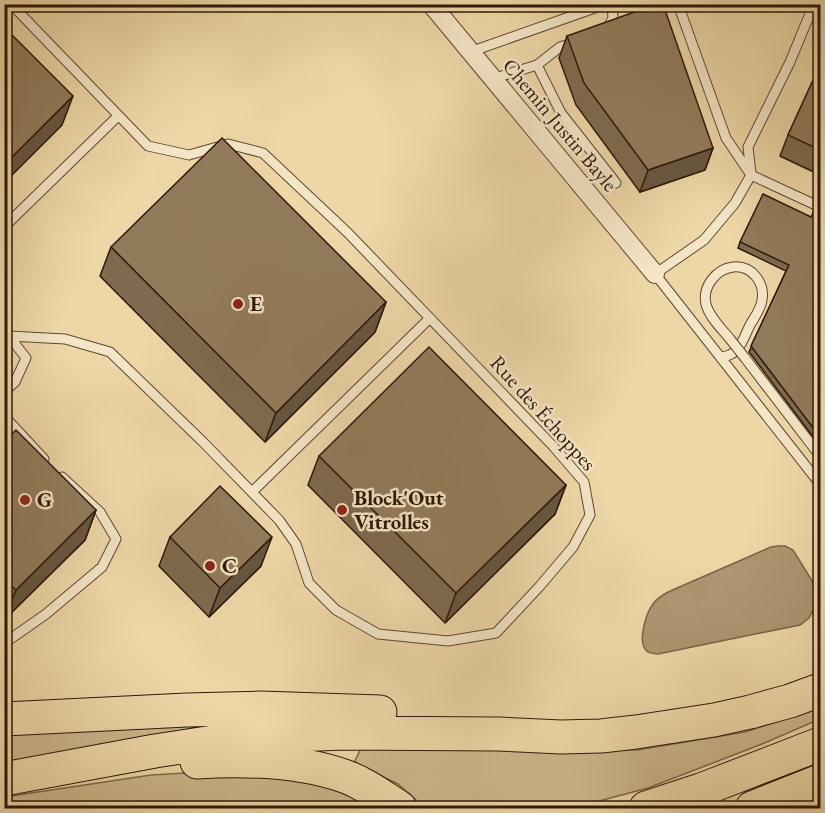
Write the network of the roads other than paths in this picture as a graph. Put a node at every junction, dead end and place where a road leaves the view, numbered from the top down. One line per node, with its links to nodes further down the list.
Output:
1 (11, 4): 12 (lane, Rue des Échoppes)
2 (431, 4): 9 (street, Chemin Justin Bayle)
3 (606, 4): 9 (lane)
4 (612, 4): 7 (lane)
5 (678, 4): 13 (lane)
6 (814, 4): 13 (lane)
7 (596, 34)
8 (585, 38): 10 (lane)
9 (470, 52): 11 (street, Chemin Justin Bayle)
10 (537, 65): 11 (lane); 14 (lane)
11 (492, 79): 17 (street, Chemin Justin Bayle)
12 (118, 116): 16 (lane); 18 (lane, Rue des Échoppes)
13 (751, 175): 15 (lane); 17 (lane)
14 (616, 183)
15 (820, 207)
16 (4, 227)
17 (655, 274): 20 (lane)
18 (430, 318): 29 (lane); 29 (lane, Rue des Échoppes)
19 (7, 333): 21 (lane); 29 (lane, Rue des Échoppes)
20 (721, 357): 22 (lane); 25 (lane, bridge)
21 (4, 392)
22 (762, 409): 24 (lane); 28 (lane)
23 (4, 416): 26 (lane)
24 (782, 416)
25 (820, 456)
26 (49, 464)
27 (57, 472): 30 (lane)
28 (820, 484)
29 (252, 492)
30 (4, 640)
31 (820, 690): 33 (highway)
32 (4, 719): 33 (highway)
33 (714, 720): 35 (highway)
34 (820, 744): 39 (highway)
35 (4, 779)
36 (820, 781): 40 (highway)
37 (4, 785): 38 (highway)
38 (400, 808)
39 (646, 808)
40 (752, 808)

